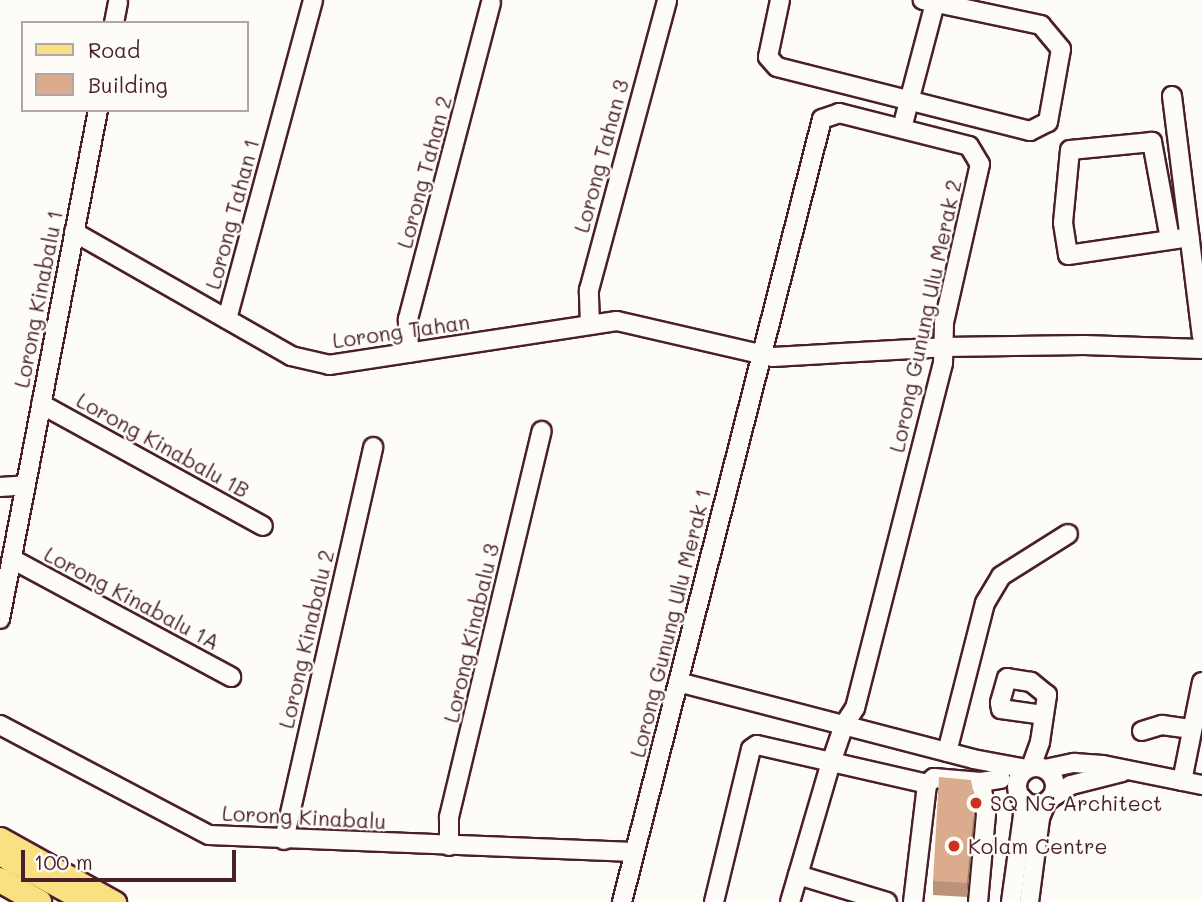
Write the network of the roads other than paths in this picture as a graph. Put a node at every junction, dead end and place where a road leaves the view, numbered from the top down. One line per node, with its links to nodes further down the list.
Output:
1 (313, 0): 16 (street, Lorong Tahan 1)
2 (667, 0): 17 (street, Lorong Tahan 3)
3 (780, 0): 9 (street)
4 (929, 1): 9 (street); 9 (street)
5 (118, 2): 7 (street)
6 (492, 4): 21 (street, Lorong Tahan 2)
7 (114, 21)
8 (1172, 96): 14 (street)
9 (909, 100): 12 (street)
10 (98, 112): 13 (street, Lorong Kinabalu 1)
11 (821, 118): 12 (street, Lorong Gunung Ulu Merak 2); 22 (street, Lorong Gunung Ulu Merak 1)
12 (902, 128): 19 (street, Lorong Gunung Ulu Merak 2)
13 (74, 232): 16 (street, Lorong Tahan); 23 (street, Lorong Kinabalu 1)
14 (1190, 237): 15 (street); 18 (street)
15 (1170, 239): 15 (street)
16 (227, 319): 21 (street, Lorong Tahan)
17 (590, 325): 21 (street, Lorong Tahan); 22 (street, Lorong Tahan)
18 (1202, 336)
19 (944, 347): 20 (street, Lorong Tahan); 22 (street, Lorong Tahan); 37 (street, Lorong Gunung Ulu Merak 2)
20 (1202, 349)
21 (409, 353)
22 (762, 355): 33 (street, Lorong Gunung Ulu Merak 1)
23 (41, 404): 26 (street, Lorong Kinabalu 1); 28 (street, Lorong Kinabalu 1B)
24 (542, 431): 53 (street, Lorong Kinabalu 3)
25 (373, 447): 52 (street, Lorong Kinabalu 2)
26 (26, 485): 27 (street); 30 (street, Lorong Kinabalu 1)
27 (0, 487)
28 (263, 526)
29 (1068, 534): 40 (street)
30 (12, 559): 31 (street, Lorong Kinabalu 1); 32 (street, Lorong Kinabalu 1A)
31 (0, 619)
32 (231, 677)
33 (678, 682): 37 (street); 55 (street, Lorong Gunung Ulu Merak 1)
34 (1202, 682): 38 (street)
35 (1043, 715): 43 (street)
36 (0, 725): 52 (street, Lorong Kinabalu)
37 (844, 725): 40 (street); 42 (street, Lorong Gunung Ulu Merak 2)
38 (1192, 729): 39 (street); 45 (street)
39 (1142, 731)
40 (947, 752): 41 (street)
41 (973, 759): 43 (street); 49 (street)
42 (831, 762): 47 (street); 56 (street, Lorong Gunung Ulu Merak 2); 62 (street)
43 (1034, 768): 44 (street); 49 (street); 50 (street)
44 (1129, 770): 45 (street); 50 (street)
45 (1182, 781): 48 (street)
46 (981, 782): 47 (street); 49 (street); 66 (street)
47 (927, 784): 65 (street)
48 (1202, 785)
49 (1013, 788): 50 (street); 67 (street)
50 (1048, 801): 68 (street)
51 (0, 838): 60 (main road)
52 (284, 840): 53 (street, Lorong Kinabalu)
53 (449, 846): 55 (street, Lorong Kinabalu)
54 (0, 852): 59 (highway)
55 (634, 852): 61 (street, Lorong Gunung Ulu Merak 1)
56 (799, 875): 63 (street, Lorong Gunung Ulu Merak 2); 64 (street)
57 (0, 880): 58 (highway)
58 (39, 902)
59 (89, 902)
60 (115, 902)
61 (622, 902)
62 (714, 902)
63 (790, 902)
64 (887, 902)
65 (913, 902)
66 (978, 902)
67 (1012, 902)
68 (1029, 902)

